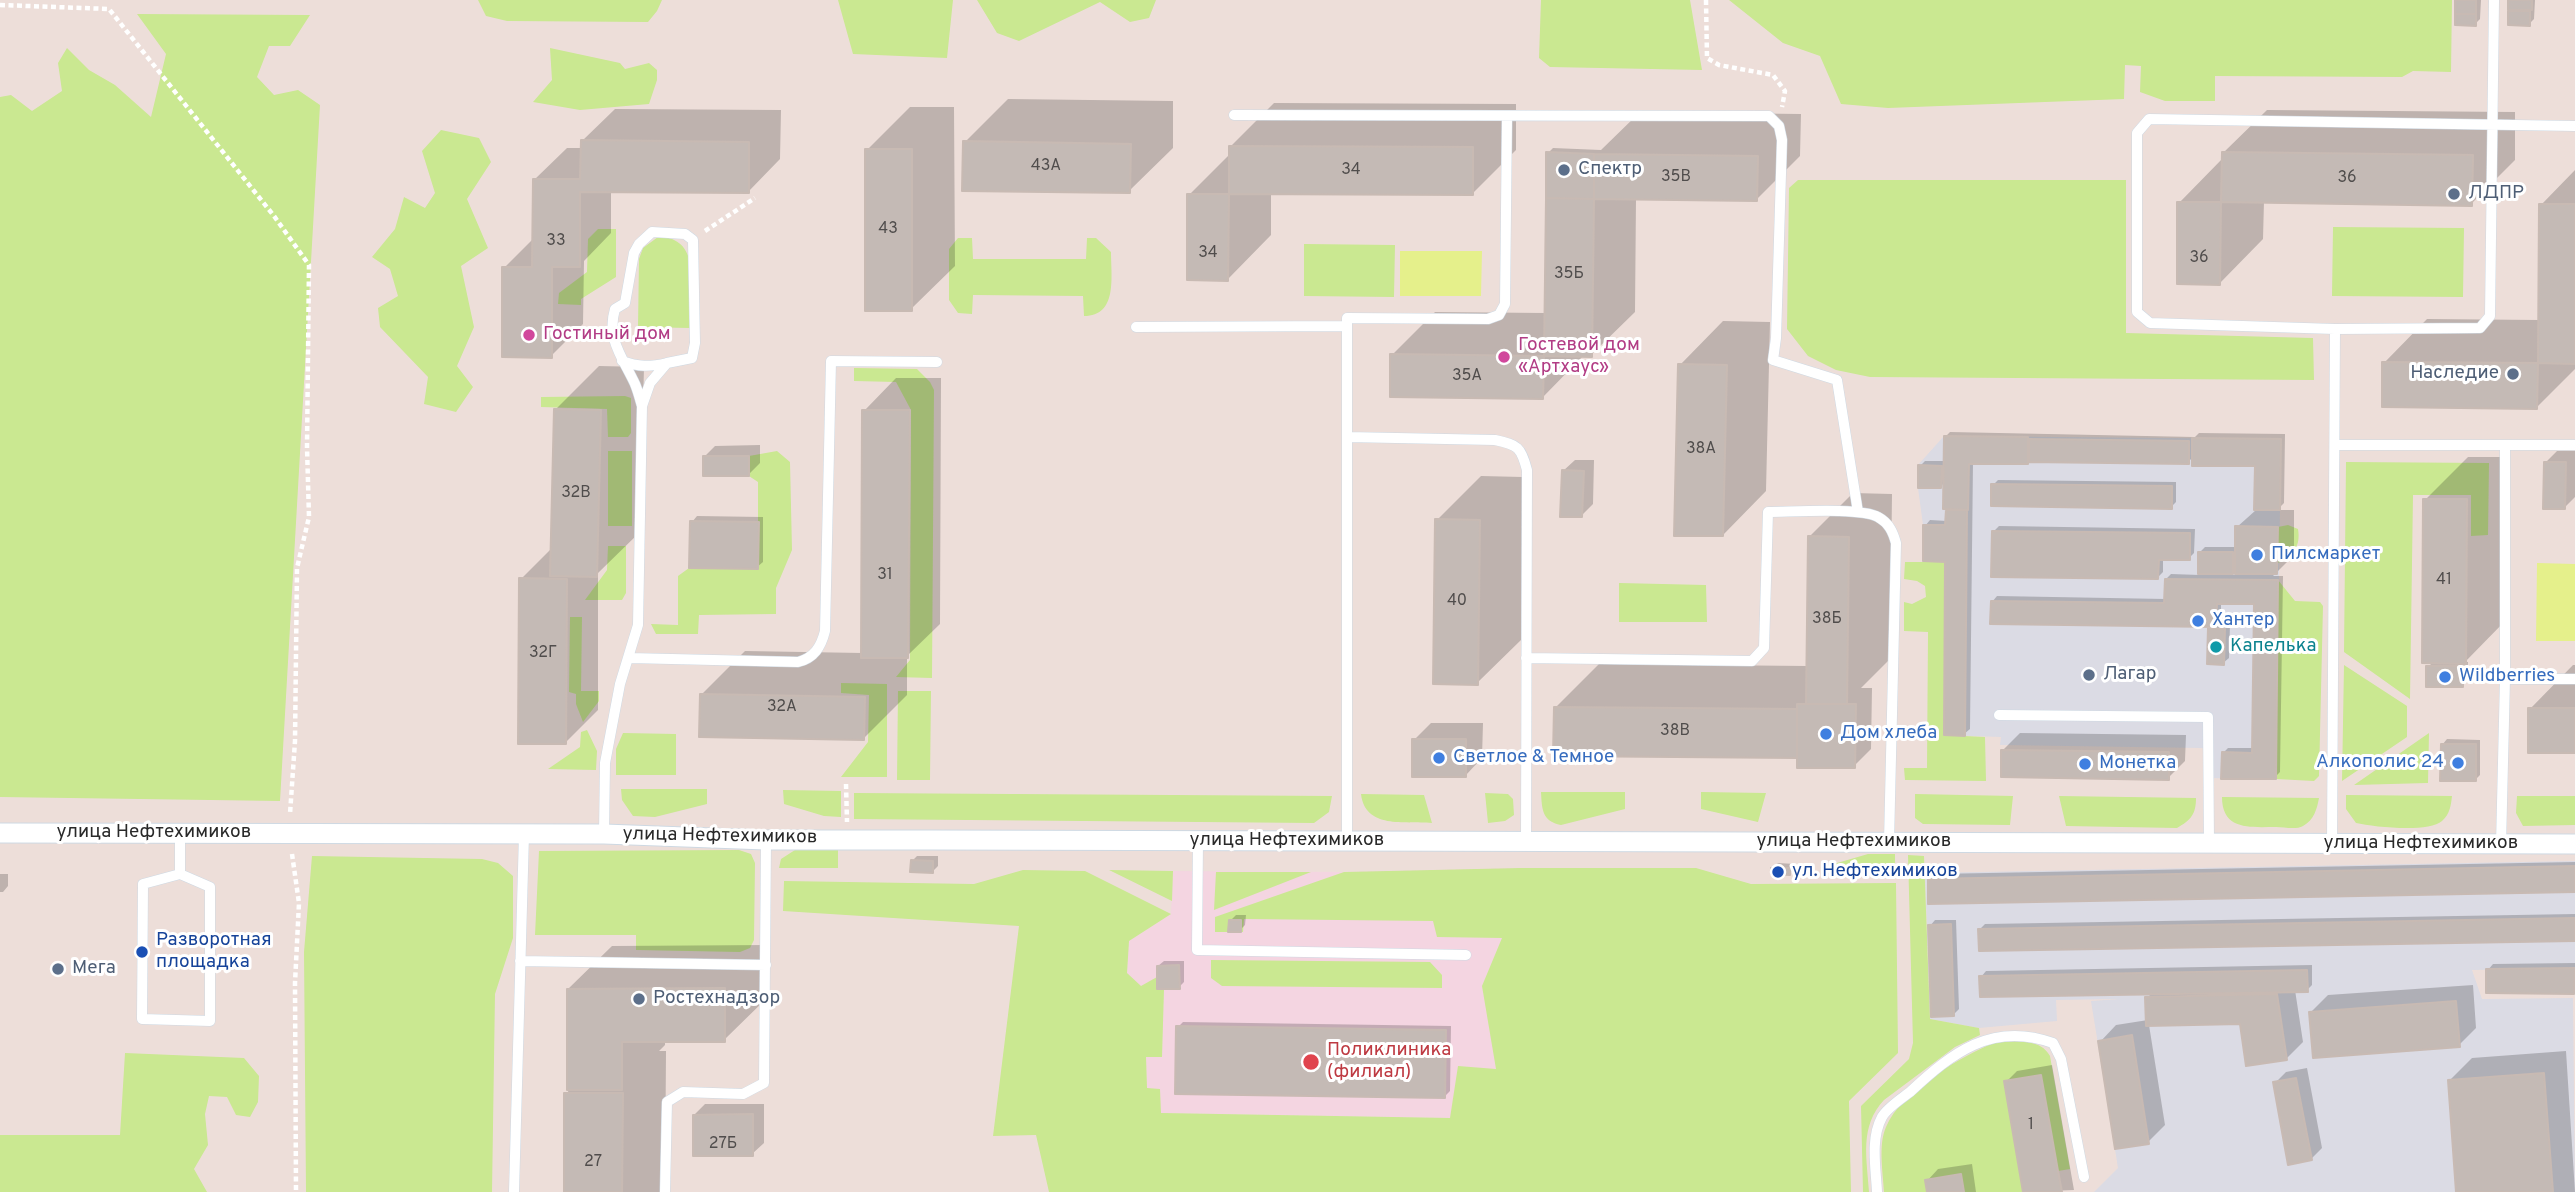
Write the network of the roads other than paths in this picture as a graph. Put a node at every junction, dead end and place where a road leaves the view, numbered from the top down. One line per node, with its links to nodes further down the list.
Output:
1 (2494, 0): 4 (lane)
2 (1234, 115): 3 (lane)
3 (1507, 117): 6 (lane); 17 (lane)
4 (2492, 125): 5 (lane); 8 (lane); 8 (lane)
5 (2575, 126)
6 (1347, 326): 7 (lane); 13 (lane)
7 (1136, 327)
8 (2335, 328): 14 (lane)
9 (621, 361): 11 (lane); 11 (lane); 12 (lane)
10 (937, 362): 19 (lane)
11 (667, 363): 12 (lane)
12 (642, 406): 19 (lane)
13 (1347, 437): 18 (lane); 29 (lane)
14 (2336, 445): 15 (lane); 33 (lane)
15 (2505, 445): 16 (lane); 20 (lane)
16 (2575, 445)
17 (1858, 512): 18 (lane); 31 (lane)
18 (1526, 658): 30 (lane)
19 (629, 659): 26 (lane)
20 (2505, 679): 21 (lane); 35 (lane)
21 (2575, 679)
22 (1999, 715): 32 (lane)
23 (180, 832): 24 (street, улица Нефтехимиков); 25 (street, улица Нефтехимиков); 36 (lane)
24 (0, 833)
25 (524, 834): 26 (street, улица Нефтехимиков); 38 (lane)
26 (604, 834): 27 (street, улица Нефтехимиков)
27 (766, 839): 28 (street, улица Нефтехимиков); 39 (lane)
28 (1198, 841): 29 (street, улица Нефтехимиков); 37 (lane)
29 (1347, 842): 30 (street, улица Нефтехимиков)
30 (1526, 842): 31 (street, улица Нефтехимиков)
31 (1889, 842): 32 (street, улица Нефтехимиков)
32 (2209, 843): 33 (street, улица Нефтехимиков)
33 (2332, 844): 35 (street, улица Нефтехимиков)
34 (2575, 844): 35 (street, улица Нефтехимиков)
35 (2501, 845)
36 (180, 874): 36 (lane)
37 (1466, 955)
38 (520, 961): 39 (lane); 41 (lane)
39 (766, 965): 42 (lane)
40 (2084, 1177): 43 (lane)
41 (514, 1192)
42 (665, 1192)
43 (1877, 1192)

